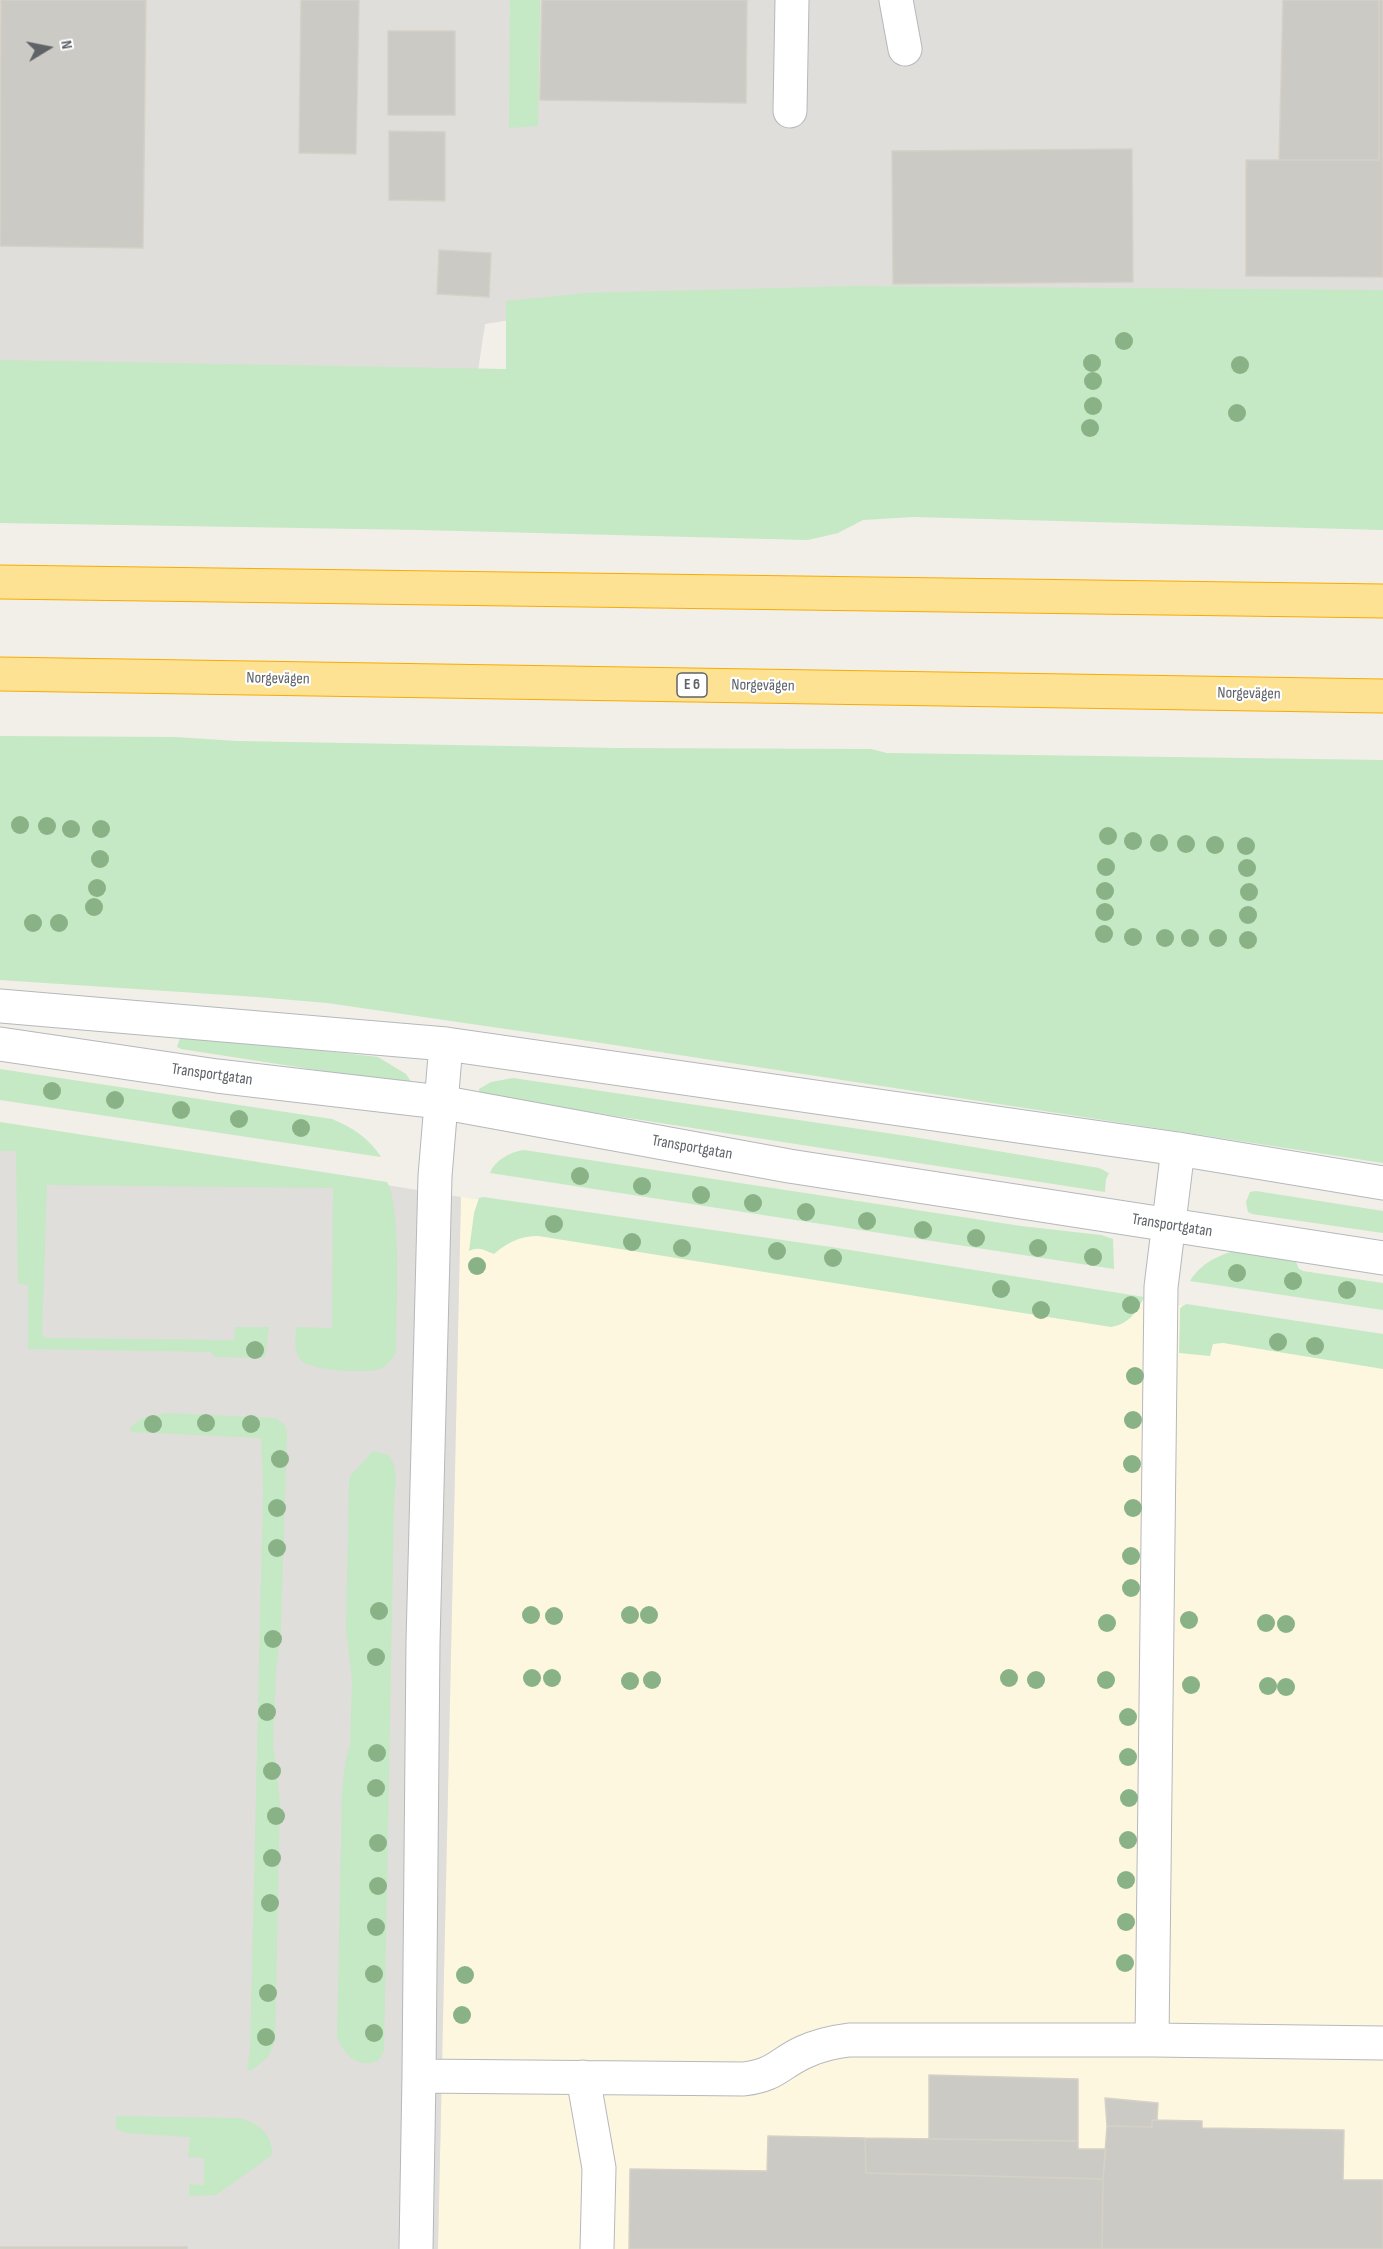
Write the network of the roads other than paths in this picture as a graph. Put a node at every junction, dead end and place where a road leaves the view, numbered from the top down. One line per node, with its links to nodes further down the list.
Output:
1 (792, 0): 4 (street)
2 (896, 0): 3 (street)
3 (905, 49)
4 (790, 111)
5 (0, 582): 6 (highway)
6 (1383, 601)
7 (0, 674): 8 (highway, Norgevägen / E 6)
8 (1383, 696)
9 (0, 1006): 11 (street)
10 (0, 1044): 12 (street, Transportgatan)
11 (446, 1044): 12 (street); 13 (street)
12 (440, 1102): 15 (street, Transportgatan); 19 (street)
13 (1178, 1149): 14 (street); 15 (street)
14 (1383, 1183)
15 (1168, 1226): 16 (street, Transportgatan); 17 (street)
16 (1383, 1258)
17 (1152, 2040): 18 (street); 20 (street)
18 (1383, 2043)
19 (419, 2076): 20 (street); 21 (street)
20 (583, 2077): 22 (street)
21 (416, 2249)
22 (597, 2249)

